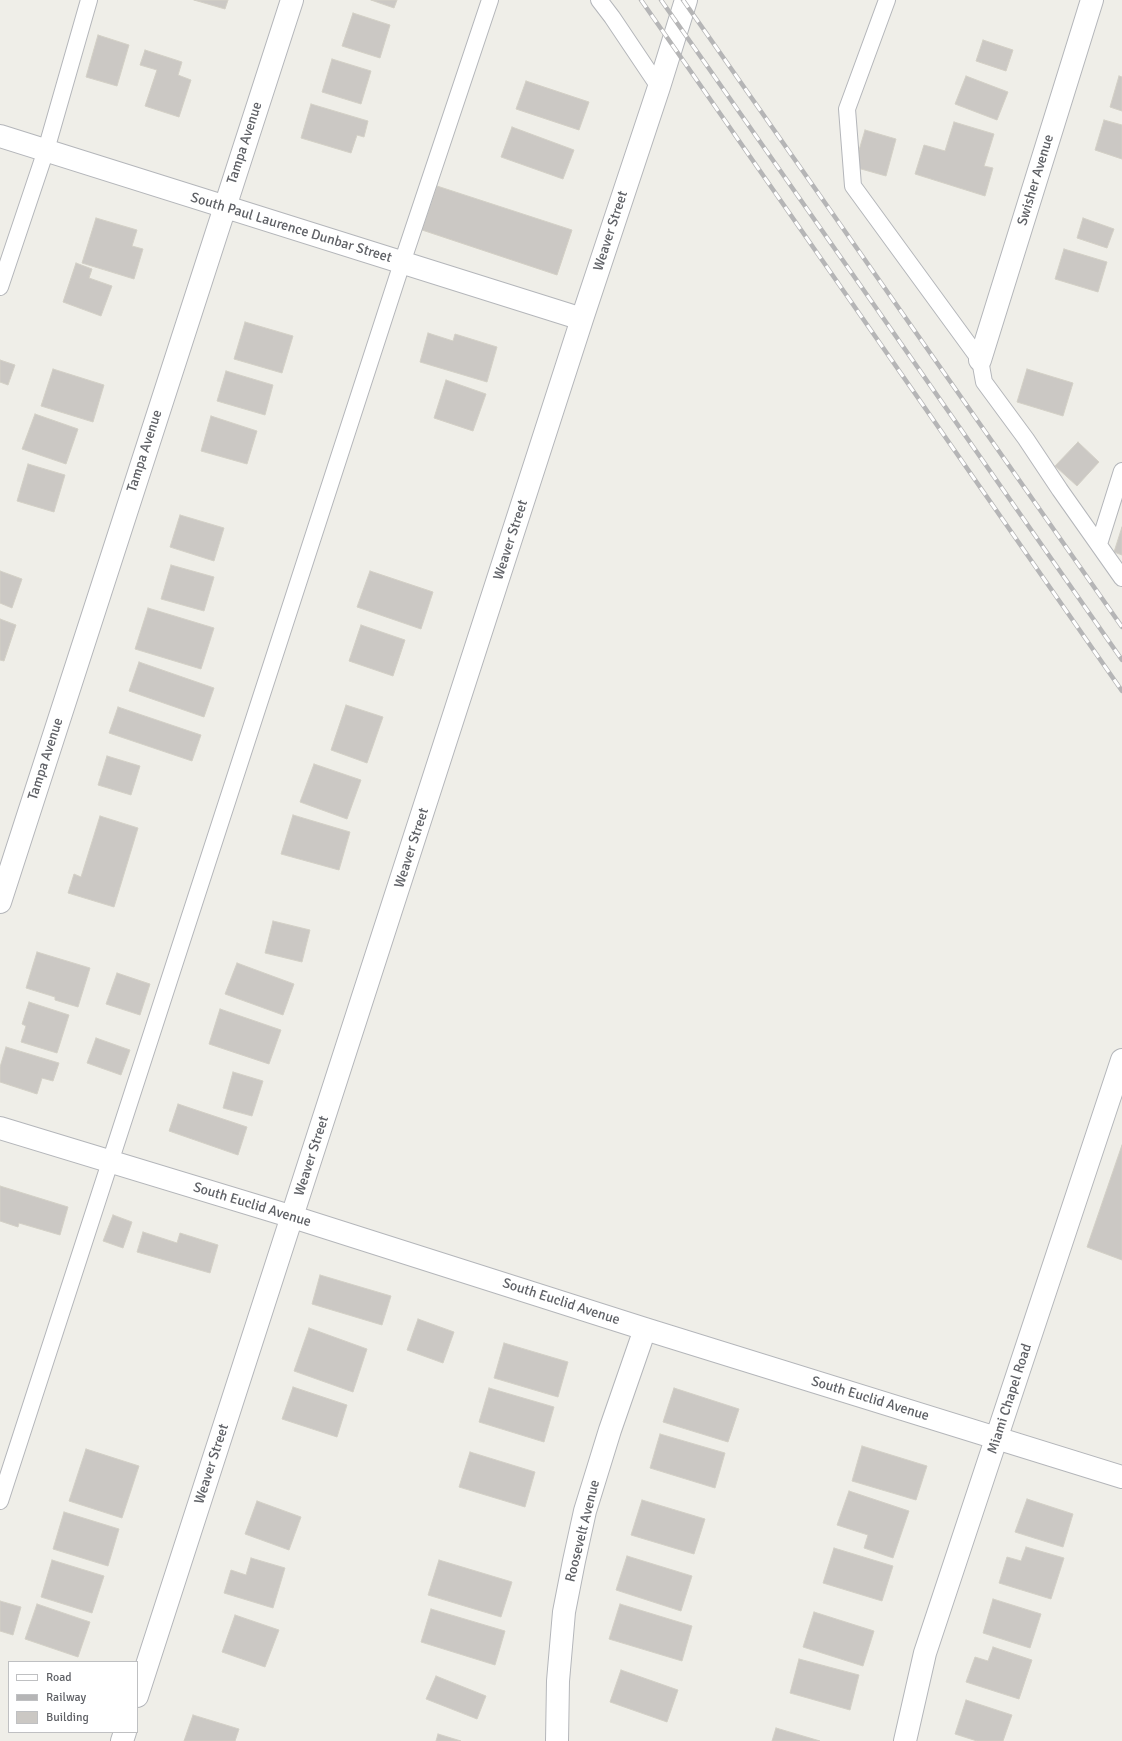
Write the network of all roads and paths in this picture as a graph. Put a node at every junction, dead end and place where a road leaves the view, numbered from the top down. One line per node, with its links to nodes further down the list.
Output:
1 (89, 0): 10 (lane)
2 (292, 0): 11 (street, Tampa Avenue)
3 (490, 0): 12 (lane)
4 (599, 0): 8 (lane)
5 (686, 0): 8 (street, Weaver Street)
6 (887, 0): 15 (lane)
7 (1092, 0): 15 (street, Swisher Avenue)
8 (659, 87): 14 (street, Weaver Street)
9 (0, 136): 10 (street, South Paul Laurence Dunbar Street)
10 (46, 150): 11 (street, South Paul Laurence Dunbar Street); 13 (lane)
11 (224, 207): 12 (street, South Paul Laurence Dunbar Street); 19 (street, Tampa Avenue)
12 (402, 263): 14 (street, South Paul Laurence Dunbar Street); 22 (lane)
13 (0, 287)
14 (582, 319): 23 (street, Weaver Street)
15 (980, 360): 17 (lane)
16 (1122, 470): 17 (lane)
17 (1099, 544): 18 (lane)
18 (1122, 578)
19 (0, 902)
20 (1122, 1060): 25 (street, Miami Chapel Road)
21 (0, 1128): 22 (street, South Euclid Avenue)
22 (110, 1162): 23 (street, South Euclid Avenue); 27 (lane)
23 (293, 1217): 24 (street, South Euclid Avenue); 28 (street, Weaver Street)
24 (645, 1329): 25 (street, South Euclid Avenue); 29 (street, Roosevelt Avenue)
25 (997, 1438): 26 (street, South Euclid Avenue); 30 (street, Miami Chapel Road)
26 (1122, 1477)
27 (0, 1501)
28 (138, 1693)
29 (557, 1741)
30 (905, 1741)

